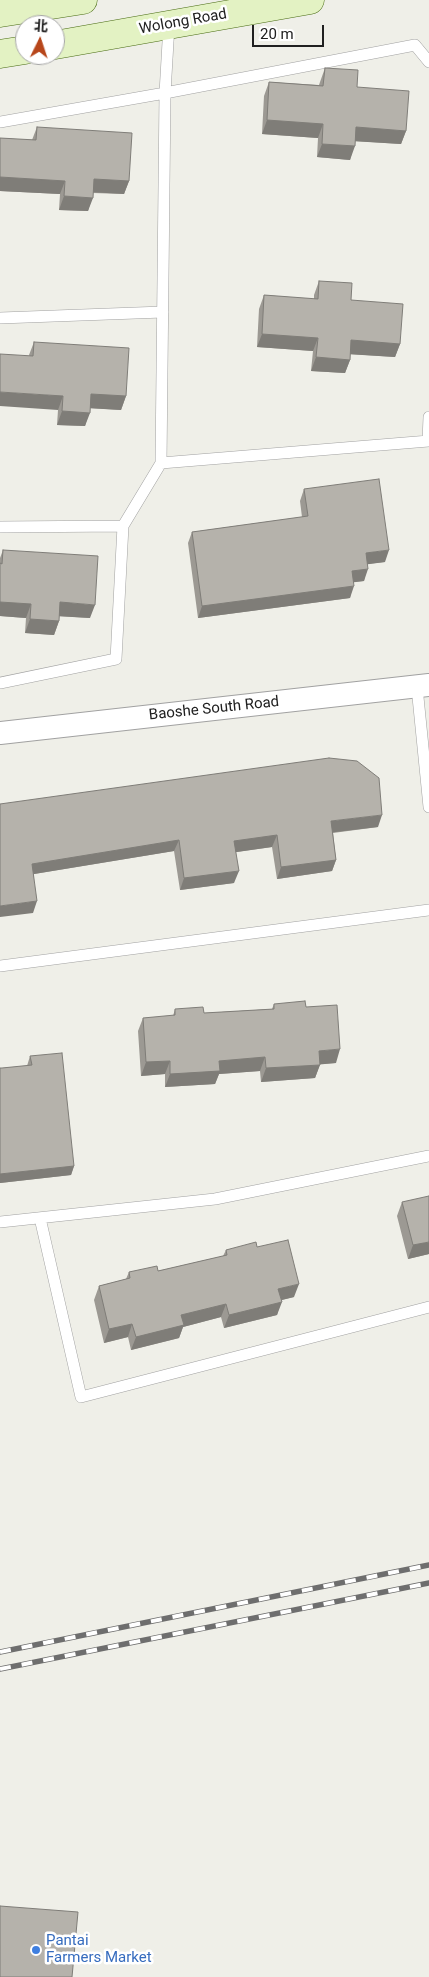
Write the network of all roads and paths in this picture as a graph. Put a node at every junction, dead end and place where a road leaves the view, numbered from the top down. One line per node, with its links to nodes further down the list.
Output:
1 (78, 0): 3 (main road)
2 (310, 0): 4 (main road, Wolong Road)
3 (0, 13)
4 (168, 25): 5 (main road, Wolong Road); 9 (lane)
5 (65, 43)
6 (15, 52): 7 (main road)
7 (0, 54)
8 (429, 62): 9 (lane)
9 (166, 93): 10 (lane); 11 (lane)
10 (0, 122)
11 (164, 312): 12 (lane); 15 (lane)
12 (0, 318)
13 (429, 417): 14 (lane)
14 (429, 441): 15 (lane)
15 (161, 463): 16 (lane)
16 (123, 526): 17 (lane); 18 (lane)
17 (0, 527)
18 (0, 683)
19 (423, 686): 20 (street, Baoshe South Road); 21 (lane)
20 (0, 733)
21 (429, 807)
22 (429, 910): 23 (lane)
23 (0, 966)
24 (429, 1156): 25 (lane)
25 (40, 1218): 26 (lane); 27 (lane)
26 (0, 1222)
27 (429, 1307)

